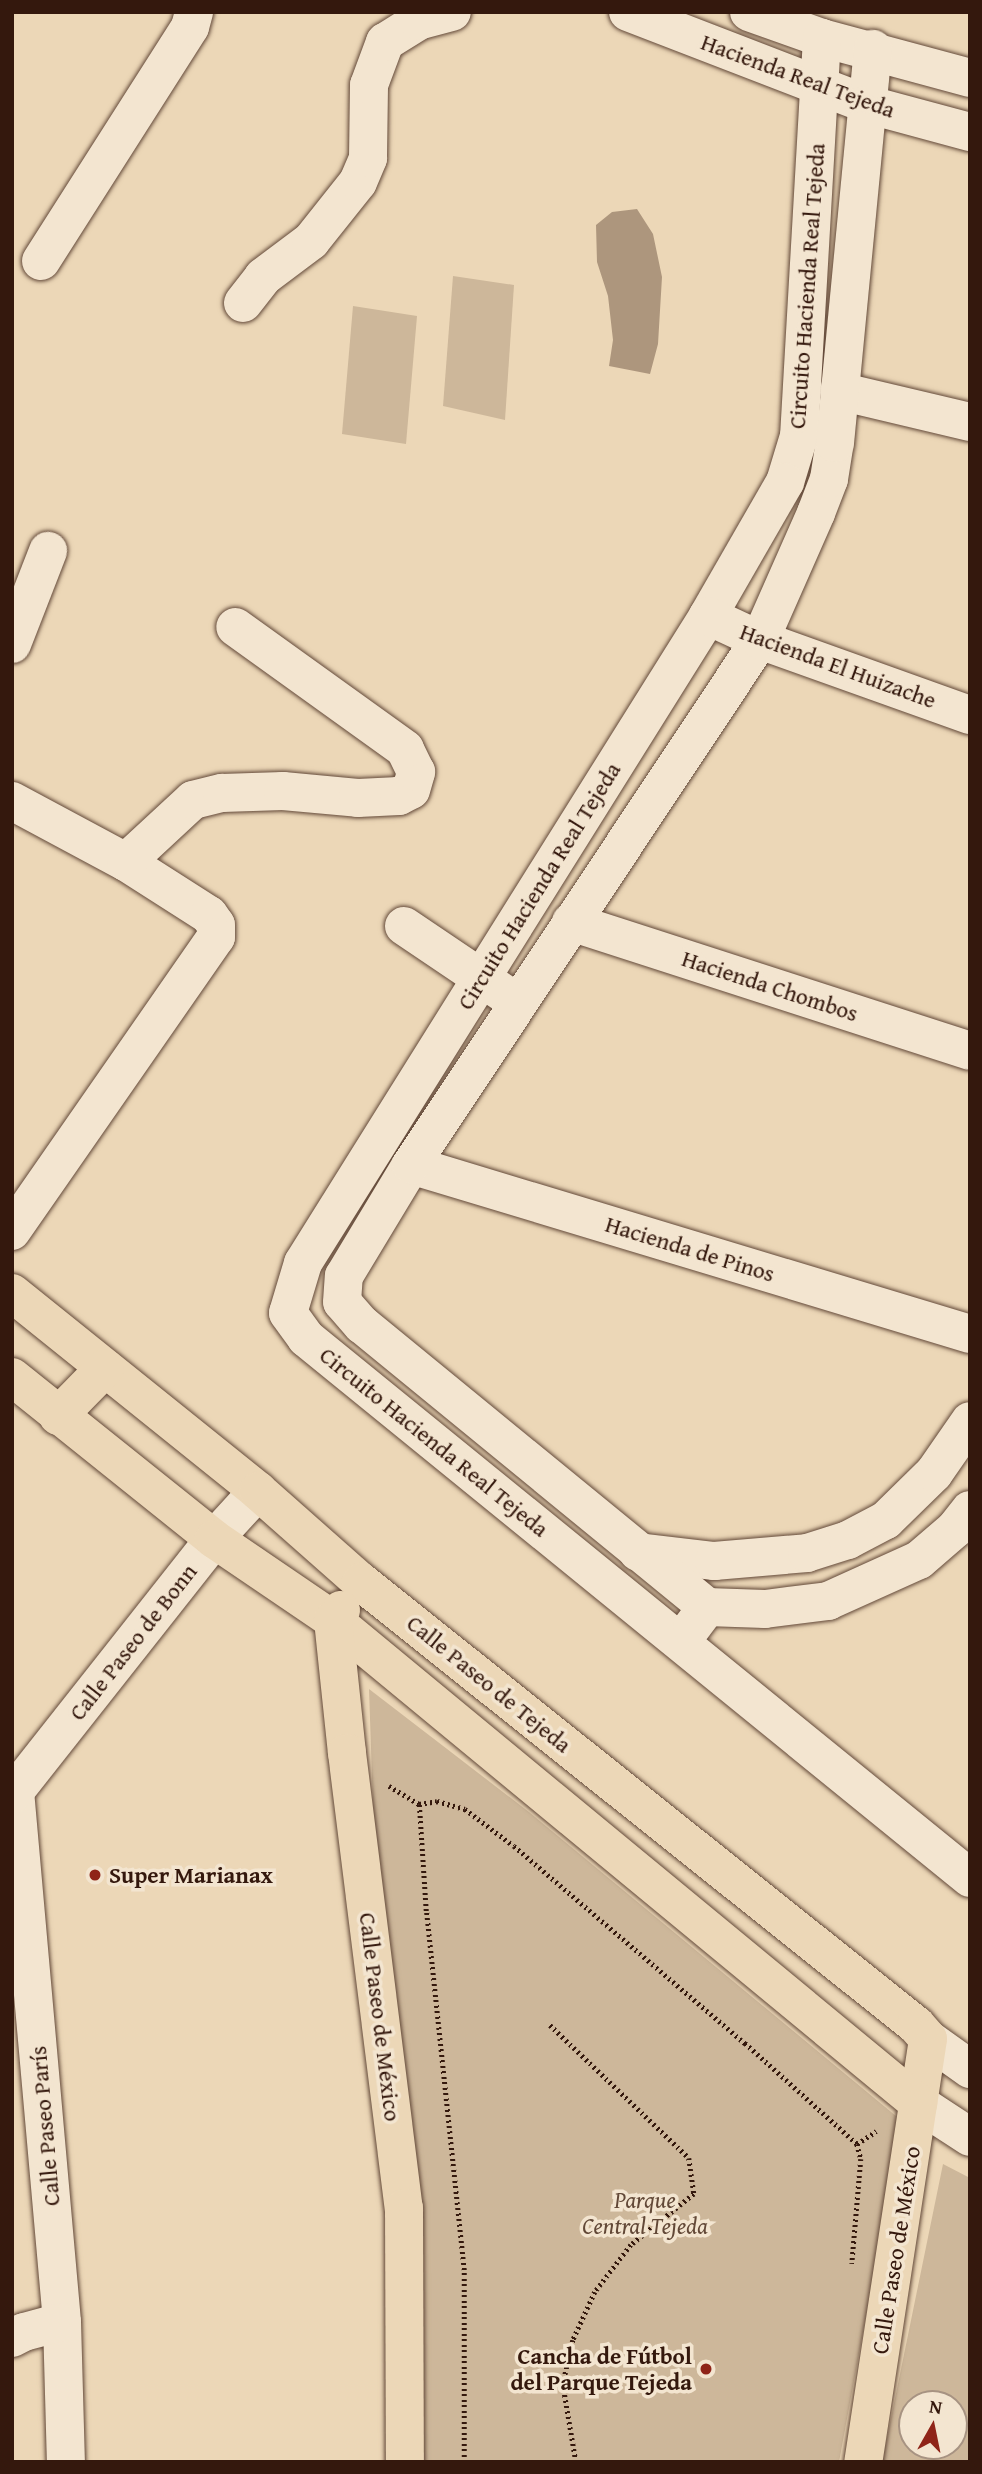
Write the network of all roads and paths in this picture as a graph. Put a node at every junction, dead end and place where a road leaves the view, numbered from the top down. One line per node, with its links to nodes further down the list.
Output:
1 (194, 12): 11 (street)
2 (452, 12): 12 (street)
3 (628, 12): 8 (street, Hacienda Real Tejeda)
4 (749, 12): 5 (street, Hacienda Real Tejeda)
5 (822, 38): 6 (street, Hacienda Real Tejeda); 8 (street, Circuito Hacienda Real Tejeda)
6 (873, 50): 7 (street, Hacienda Real Tejeda); 9 (street, Circuito Hacienda Real Tejeda)
7 (970, 78)
8 (819, 87): 9 (street, Hacienda Real Tejeda); 16 (street, Circuito Hacienda Real Tejeda)
9 (866, 104): 10 (street, Hacienda Real Tejeda); 13 (street, Circuito Hacienda Real Tejeda)
10 (970, 132)
11 (41, 261)
12 (243, 303)
13 (839, 391): 14 (street); 18 (street, Circuito Hacienda Real Tejeda)
14 (970, 422)
15 (48, 551): 19 (street)
16 (708, 616): 18 (street, Hacienda El Huizache); 25 (street, Circuito Hacienda Real Tejeda)
17 (235, 627): 22 (street)
18 (760, 640): 20 (street, Hacienda El Huizache); 23 (street, Circuito Hacienda Real Tejeda)
19 (12, 644)
20 (970, 715)
21 (12, 801): 22 (street)
22 (126, 862): 29 (street)
23 (571, 922): 26 (street, Circuito Hacienda Real Tejeda); 27 (street, Hacienda Chombos)
24 (404, 926): 25 (street)
25 (481, 979): 26 (street); 41 (street, Circuito Hacienda Real Tejeda)
26 (519, 1002): 28 (street, Circuito Hacienda Real Tejeda)
27 (970, 1051)
28 (411, 1165): 31 (street, Hacienda de Pinos); 39 (street, Circuito Hacienda Real Tejeda)
29 (12, 1231)
30 (12, 1293): 32 (main road, Calle Paseo de Tejeda)
31 (970, 1334)
32 (105, 1368): 34 (main road); 36 (main road, Calle Paseo de Tejeda)
33 (12, 1377): 34 (main road)
34 (58, 1416): 38 (main road)
35 (970, 1422): 39 (street)
36 (258, 1491): 38 (street, Calle Paseo de Bonn); 40 (main road, Calle Paseo de Tejeda)
37 (970, 1510): 42 (street)
38 (214, 1539): 43 (main road); 45 (street, Calle Paseo de Bonn)
39 (640, 1551): 41 (street); 42 (street, Circuito Hacienda Real Tejeda)
40 (361, 1582): 43 (main road); 48 (main road, Calle Paseo de Tejeda)
41 (611, 1585): 44 (street, Circuito Hacienda Real Tejeda)
42 (707, 1607): 44 (street)
43 (333, 1620): 50 (main road); 56 (main road, Calle Paseo de México)
44 (680, 1642): 46 (street, Circuito Hacienda Real Tejeda)
45 (14, 1793): 53 (street, Calle Paseo París)
46 (970, 1878)
47 (550, 2025): 58 (path)
48 (928, 2039): 49 (street, Calle Paseo de Tejeda); 50 (main road, Calle Paseo de México)
49 (970, 2068)
50 (918, 2102): 51 (street); 59 (main road, Calle Paseo de México)
51 (970, 2137)
52 (851, 2274): 57 (path)
53 (62, 2322): 54 (street); 55 (street, Calle Paseo París)
54 (12, 2339)
55 (66, 2462)
56 (405, 2462)
57 (464, 2462)
58 (576, 2462)
59 (863, 2462)

